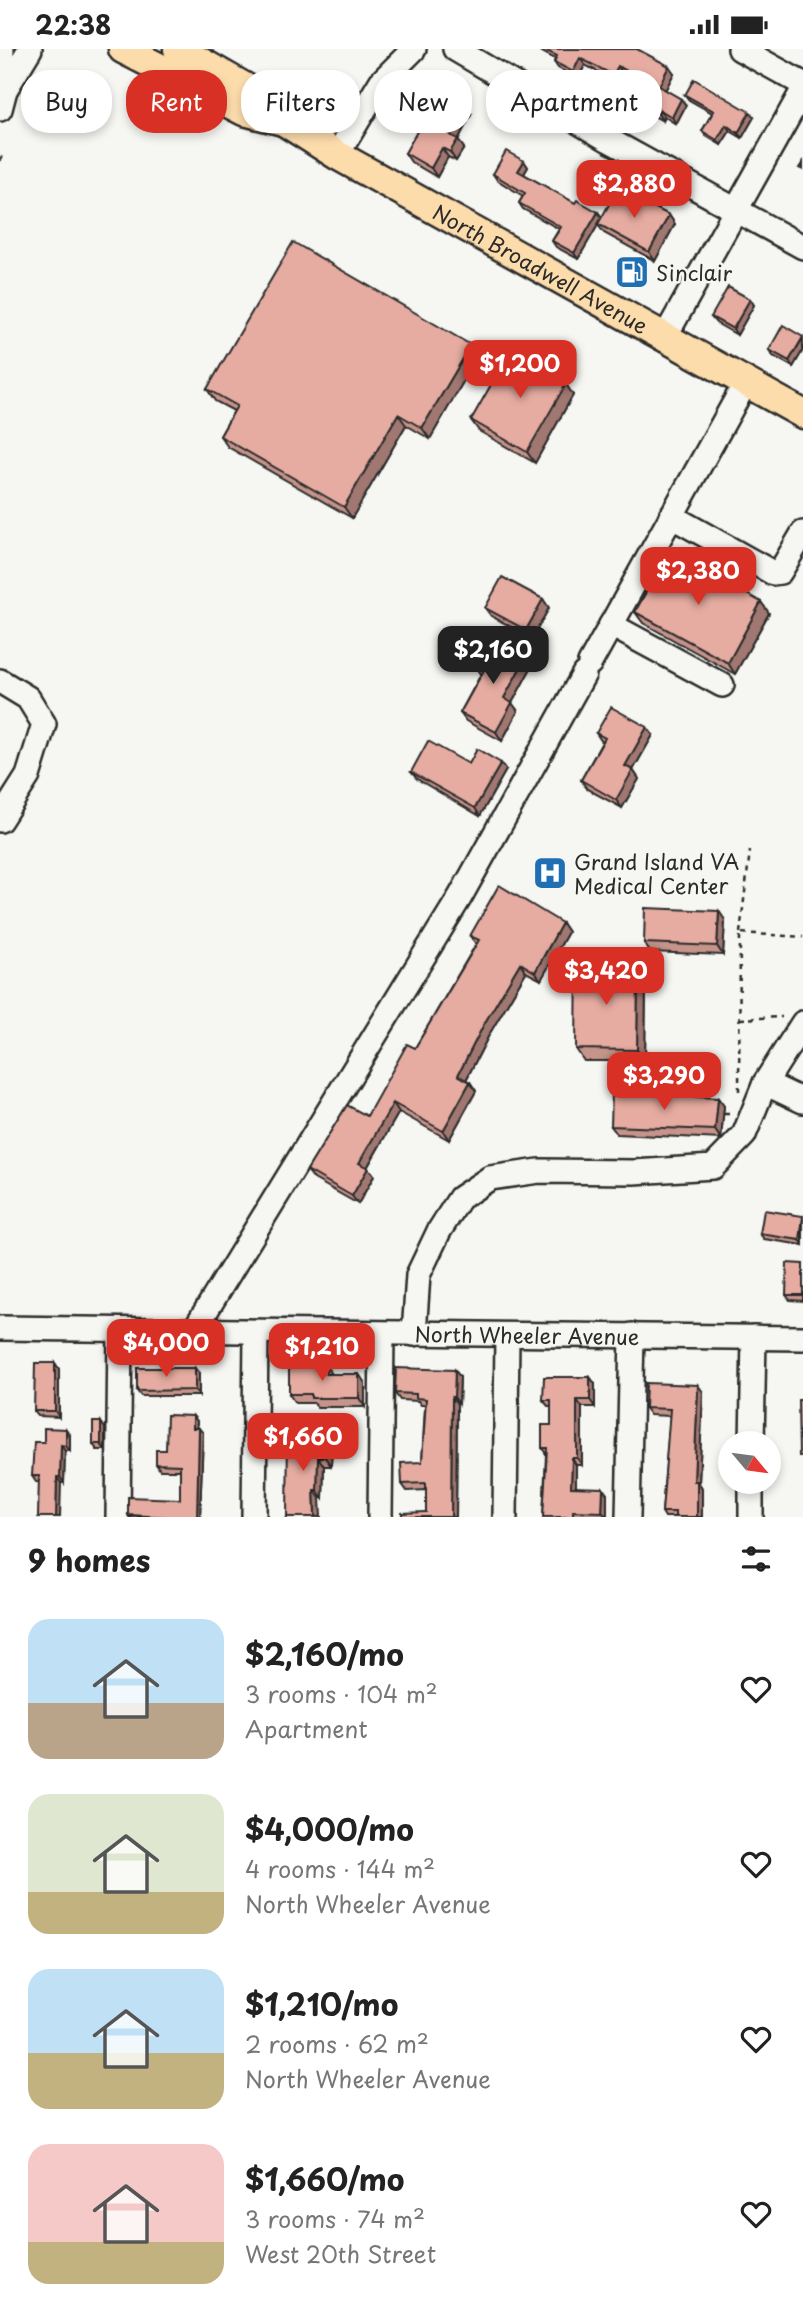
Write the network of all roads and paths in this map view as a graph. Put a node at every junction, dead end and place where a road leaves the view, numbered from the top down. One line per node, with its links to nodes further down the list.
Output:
1 (2, 49): 11 (street)
2 (30, 49): 11 (street)
3 (123, 49): 12 (main road, North Broadwell Avenue)
4 (178, 49): 9 (main road, North Broadwell Avenue)
5 (414, 49): 15 (street)
6 (455, 49): 17 (street)
7 (740, 49): 8 (street)
8 (803, 84)
9 (241, 85)
10 (803, 90): 17 (street)
11 (3, 99)
12 (241, 109)
13 (302, 133): 15 (main road, North Broadwell Avenue)
14 (2, 155): 16 (path)
15 (337, 155): 19 (main road, North Broadwell Avenue)
16 (0, 161)
17 (736, 210): 18 (street); 19 (street)
18 (803, 247)
19 (665, 337): 20 (main road, North Broadwell Avenue)
20 (746, 382): 21 (main road, North Broadwell Avenue); 22 (street)
21 (803, 414)
22 (671, 516): 23 (street); 24 (street)
23 (803, 533)
24 (611, 625): 26 (street); 40 (street)
25 (0, 681): 27 (street)
26 (722, 685)
27 (0, 820)
28 (750, 851): 29 (path)
29 (740, 933): 30 (path); 31 (path)
30 (803, 937)
31 (739, 1019): 32 (path); 34 (path)
32 (797, 1020): 33 (street)
33 (765, 1083): 35 (street); 43 (street)
34 (739, 1097)
35 (803, 1101)
36 (738, 1113): 37 (path)
37 (723, 1114)
38 (0, 1328): 39 (street, North Wheeler Avenue)
39 (120, 1330): 40 (street, North Wheeler Avenue); 50 (street)
40 (193, 1332): 41 (street, North Wheeler Avenue)
41 (256, 1333): 42 (street, North Wheeler Avenue); 51 (street)
42 (382, 1334): 43 (street, North Wheeler Avenue); 52 (street)
43 (414, 1334): 44 (street, North Wheeler Avenue)
44 (507, 1335): 45 (street, North Wheeler Avenue); 53 (street)
45 (632, 1335): 46 (street, North Wheeler Avenue); 54 (street)
46 (754, 1336): 47 (street, North Wheeler Avenue); 48 (street)
47 (803, 1338)
48 (752, 1431)
49 (751, 1495): 55 (street)
50 (118, 1517)
51 (254, 1517)
52 (380, 1517)
53 (505, 1517)
54 (628, 1517)
55 (751, 1517)

